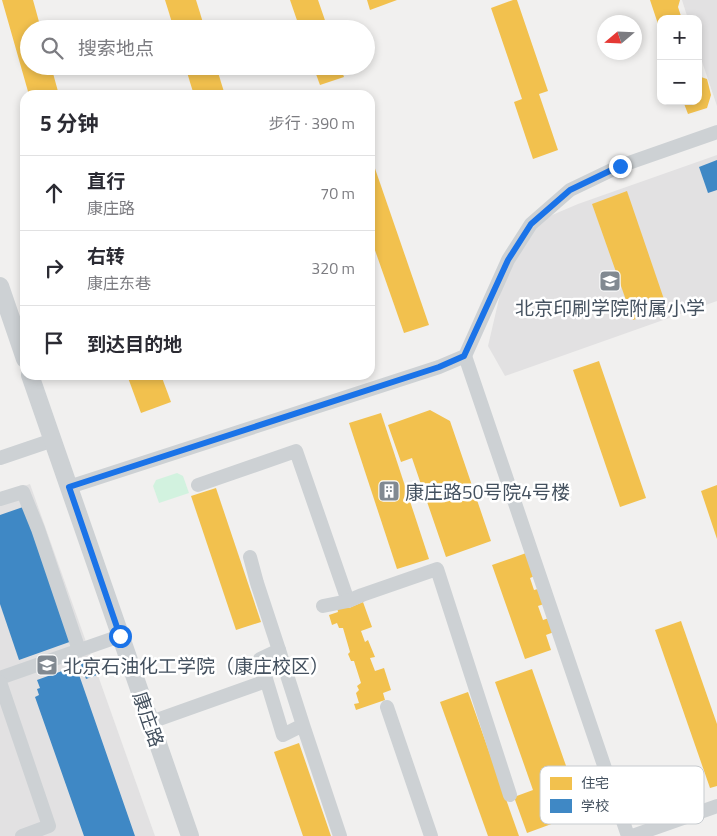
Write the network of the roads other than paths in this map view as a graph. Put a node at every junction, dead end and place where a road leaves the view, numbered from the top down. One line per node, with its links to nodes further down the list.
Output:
1 (717, 132): 4 (street)
2 (0, 286): 3 (street)
3 (20, 344)
4 (464, 356): 9 (street); 23 (street)
5 (32, 380): 6 (street, 康庄路)
6 (53, 440): 7 (street); 9 (street, 康庄路)
7 (0, 458)
8 (198, 485): 12 (street)
9 (69, 487): 14 (street, 康庄路)
10 (0, 499): 15 (street)
11 (250, 557): 16 (street)
12 (348, 601): 13 (street); 24 (street)
13 (324, 606)
14 (120, 636): 15 (street); 21 (street, 康庄路)
15 (79, 650): 17 (street)
16 (279, 650): 18 (street); 22 (street)
17 (0, 678)
18 (266, 681): 21 (street); 22 (street)
19 (0, 682): 29 (street)
20 (386, 707): 32 (street)
21 (151, 722): 30 (street, 康庄路)
22 (303, 725): 31 (street)
23 (606, 766)
24 (510, 795)
25 (717, 806): 26 (street)
26 (704, 810)
27 (626, 824): 33 (street)
28 (665, 824): 33 (street)
29 (22, 836)
30 (190, 836)
31 (340, 836)
32 (431, 836)
33 (630, 836)

